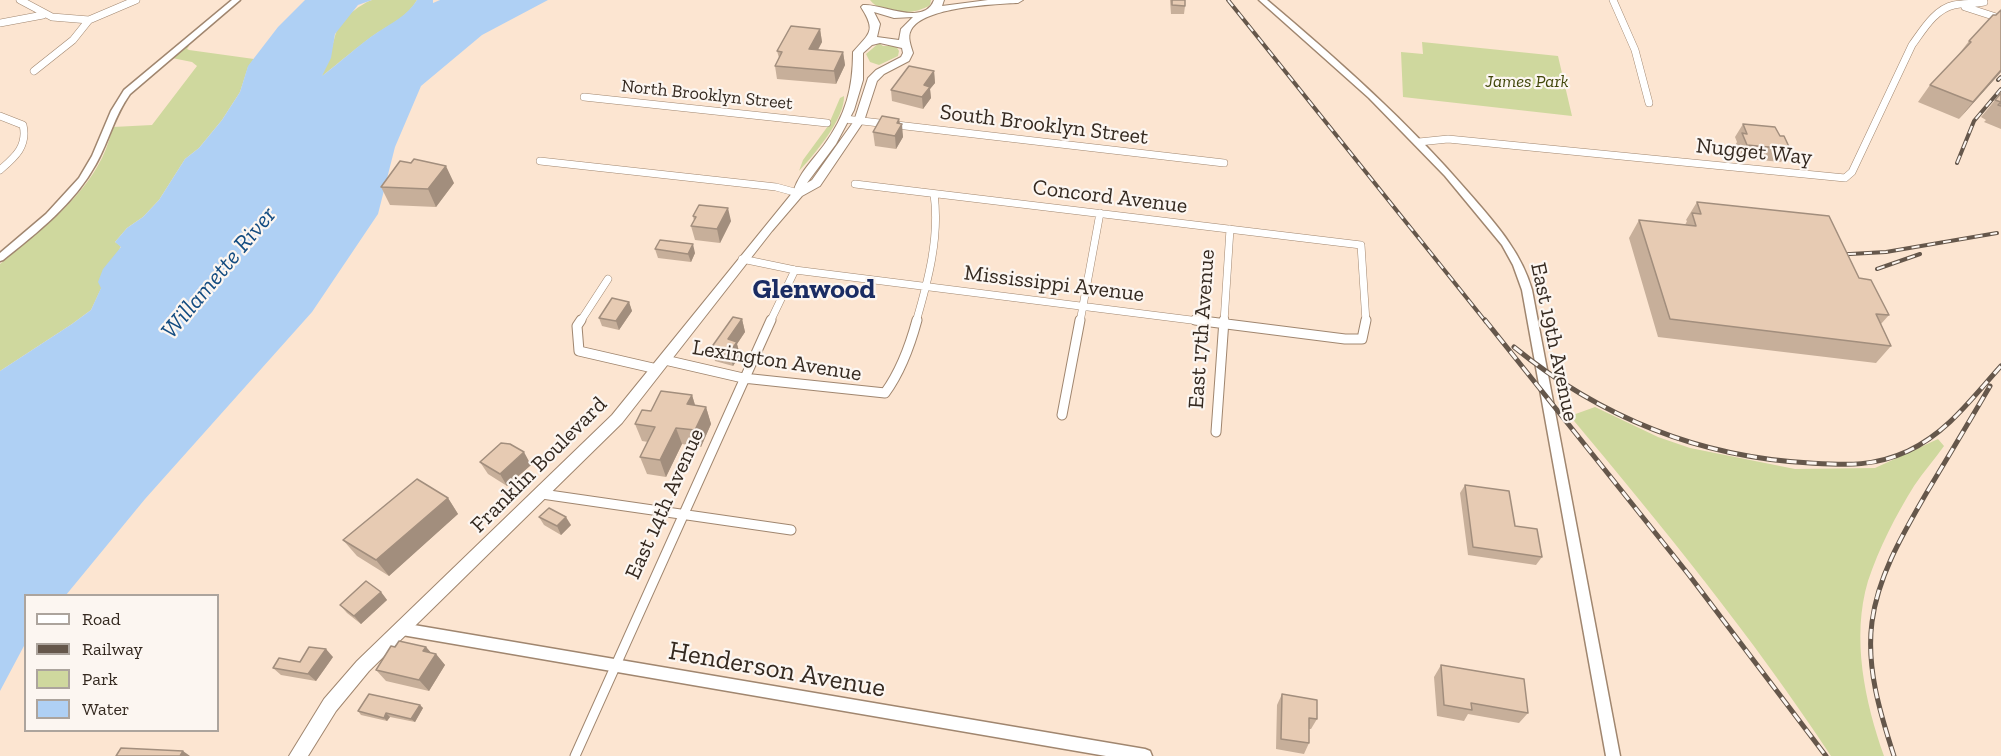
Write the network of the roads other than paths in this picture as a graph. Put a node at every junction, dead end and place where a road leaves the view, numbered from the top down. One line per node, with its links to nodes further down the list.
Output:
1 (20, 0): 14 (street)
2 (136, 0): 16 (street)
3 (236, 0): 39 (street)
4 (939, 0): 13 (main road, Franklin Boulevard)
5 (967, 0): 6 (main road, Franklin Boulevard)
6 (999, 0): 7 (main road, Franklin Boulevard); 13 (main road, Franklin Boulevard)
7 (1018, 0)
8 (1263, 0): 29 (street, East 19th Avenue)
9 (1613, 0): 24 (street)
10 (1984, 1): 12 (street, Nugget Way); 15 (street)
11 (863, 3): 13 (main road, Franklin Boulevard); 18 (main road, Franklin Boulevard)
12 (1958, 4): 15 (street); 29 (street, Nugget Way)
13 (929, 12): 19 (main road, Franklin Boulevard)
14 (43, 15): 16 (street); 17 (street)
15 (1999, 18)
16 (88, 20): 22 (street)
17 (0, 23)
18 (869, 42): 19 (main road); 20 (main road, Franklin Boulevard)
19 (906, 46): 21 (main road, Franklin Boulevard)
20 (858, 62): 21 (main road); 26 (main road, Franklin Boulevard)
21 (887, 68): 27 (main road, Franklin Boulevard)
22 (34, 70)
23 (584, 97): 28 (street, North Brooklyn Street)
24 (1649, 103)
25 (0, 116): 32 (street)
26 (845, 119): 27 (street, South Brooklyn Street); 34 (main road, Franklin Boulevard)
27 (860, 121): 31 (street, South Brooklyn Street); 34 (main road, Franklin Boulevard)
28 (827, 123)
29 (1419, 142): 59 (street, East 19th Avenue)
30 (540, 161): 34 (street)
31 (1224, 163)
32 (2, 168)
33 (855, 184): 35 (street, Concord Avenue)
34 (798, 193): 40 (main road, Franklin Boulevard)
35 (934, 194): 36 (street, Concord Avenue); 43 (street)
36 (1100, 213): 37 (street, Concord Avenue); 44 (street)
37 (1230, 229): 38 (street, Concord Avenue); 45 (street, East 17th Avenue)
38 (1361, 245): 45 (street, Mississippi Avenue)
39 (0, 258)
40 (742, 259): 41 (street, Mississippi Avenue); 46 (main road, Franklin Boulevard)
41 (795, 270): 43 (street, Mississippi Avenue); 47 (street, East 14th Avenue)
42 (608, 279): 46 (street, Lexington Avenue)
43 (927, 286): 44 (street, Mississippi Avenue); 47 (street, Lexington Avenue)
44 (1084, 306): 45 (street, Mississippi Avenue); 48 (street)
45 (1222, 324): 49 (street, East 17th Avenue)
46 (661, 364): 47 (street, Lexington Avenue); 50 (main road, Franklin Boulevard)
47 (743, 378): 51 (street, East 14th Avenue)
48 (1062, 415)
49 (1216, 432)
50 (542, 494): 51 (street); 53 (main road, Franklin Boulevard)
51 (681, 514): 52 (street); 54 (street, East 14th Avenue)
52 (791, 530)
53 (402, 628): 54 (street, Henderson Avenue); 56 (main road, Franklin Boulevard)
54 (615, 666): 55 (street, Henderson Avenue); 57 (street, East 14th Avenue)
55 (1128, 755): 58 (street, Henderson Avenue)
56 (298, 756)
57 (575, 756)
58 (1145, 756)
59 (1613, 756)

